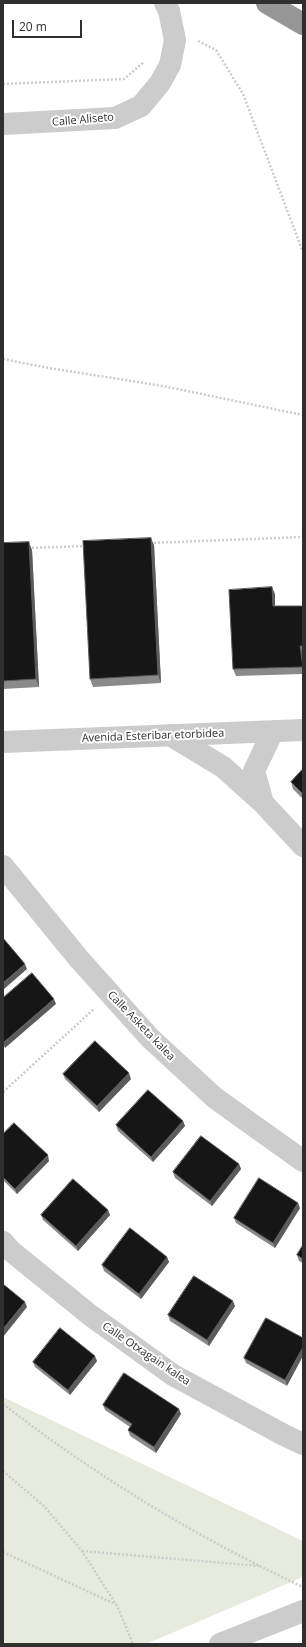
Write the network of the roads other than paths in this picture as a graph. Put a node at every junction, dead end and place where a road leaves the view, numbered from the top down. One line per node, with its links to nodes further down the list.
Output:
1 (165, 3): 4 (street, Calle Aliseto)
2 (267, 3): 3 (highway)
3 (303, 24)
4 (3, 124)
5 (303, 730): 6 (street, Avenida Esteribar etorbidea)
6 (273, 731): 7 (street, Avenida Esteribar etorbidea); 9 (street)
7 (170, 735): 8 (street, Avenida Esteribar etorbidea); 9 (street)
8 (3, 742)
9 (263, 803): 10 (street)
10 (303, 846)
11 (3, 866): 12 (street, Calle Asketa kalea)
12 (303, 1161)
13 (3, 1242): 14 (street, Calle Otxagain kalea)
14 (303, 1444)
15 (303, 1611): 16 (street)
16 (220, 1644)

